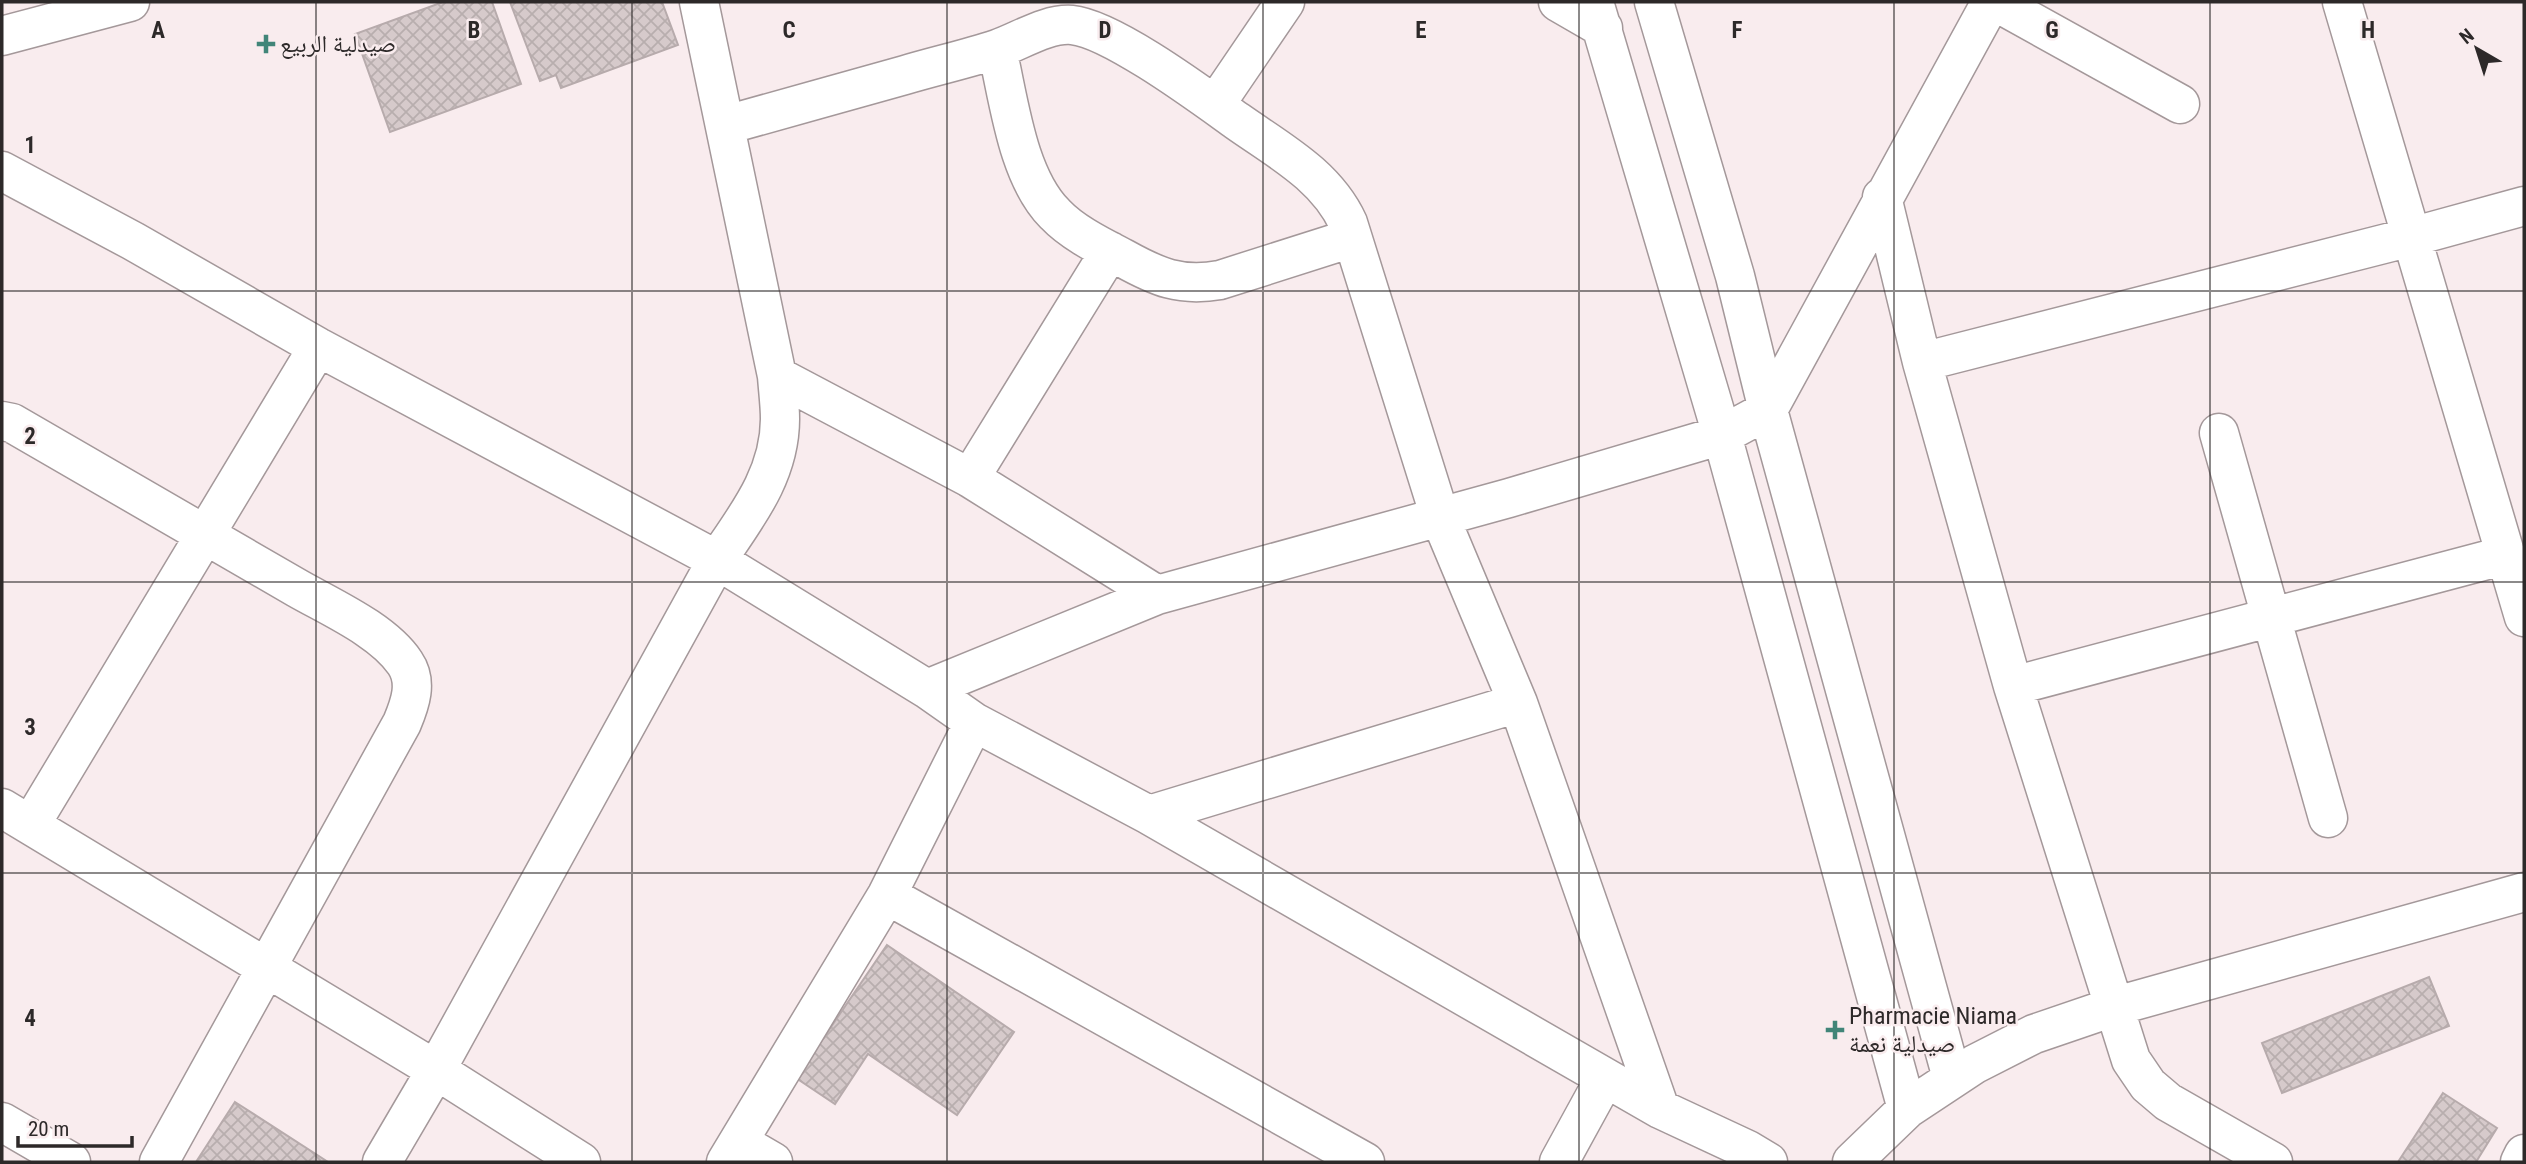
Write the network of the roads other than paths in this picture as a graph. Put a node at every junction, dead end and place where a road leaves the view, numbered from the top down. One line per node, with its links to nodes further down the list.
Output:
1 (130, 2): 9 (street)
2 (699, 2): 13 (street)
3 (1284, 2): 12 (street)
4 (1558, 2): 8 (street)
5 (1654, 2): 23 (street)
6 (1994, 2): 11 (street); 15 (street)
7 (2343, 2): 17 (street)
8 (1598, 15): 26 (street)
9 (2, 36)
10 (997, 49): 12 (street); 13 (street); 19 (street)
11 (2180, 104)
12 (1215, 105): 18 (street)
13 (726, 125): 22 (street)
14 (2, 171): 20 (street)
15 (1882, 197): 21 (street); 23 (street)
16 (2524, 206): 17 (street)
17 (2410, 237): 21 (street); 30 (street)
18 (1352, 238): 19 (street); 28 (street)
19 (1110, 251): 27 (street)
20 (318, 347): 29 (street); 31 (street)
21 (1922, 362): 35 (street)
22 (777, 376): 27 (street); 31 (street)
23 (1768, 410): 26 (street); 48 (street)
24 (2, 421): 29 (street)
25 (2219, 433): 34 (street)
26 (1721, 435): 28 (street); 50 (street)
27 (970, 478): 32 (street)
28 (1440, 517): 32 (street); 37 (street)
29 (206, 534): 40 (street); 44 (street)
30 (2506, 555): 33 (street); 34 (street)
31 (717, 560): 36 (street); 46 (street)
32 (1157, 595): 36 (street)
33 (2524, 617)
34 (2271, 618): 35 (street); 41 (street)
35 (2013, 686): 45 (street)
36 (927, 689): 38 (street)
37 (1518, 703): 39 (street); 49 (street)
38 (974, 722): 39 (street); 43 (street)
39 (1149, 815): 47 (street)
40 (17, 816): 44 (street)
41 (2328, 818)
42 (2524, 892): 45 (street)
43 (887, 895): 52 (street); 59 (street)
44 (269, 968): 46 (street); 55 (street)
45 (2116, 1006): 48 (street); 63 (street)
46 (436, 1070): 56 (street); 57 (street)
47 (1605, 1078): 49 (street); 60 (street)
48 (1952, 1078): 50 (street)
49 (1660, 1109): 61 (street)
50 (1907, 1109): 62 (street)
51 (2, 1122): 54 (street)
52 (733, 1152): 58 (street)
53 (2524, 1154): 64 (street)
54 (71, 1162)
55 (159, 1162)
56 (382, 1162)
57 (581, 1162)
58 (773, 1162)
59 (1364, 1162)
60 (1559, 1162)
61 (1768, 1162)
62 (1852, 1162)
63 (2273, 1162)
64 (2520, 1162)

